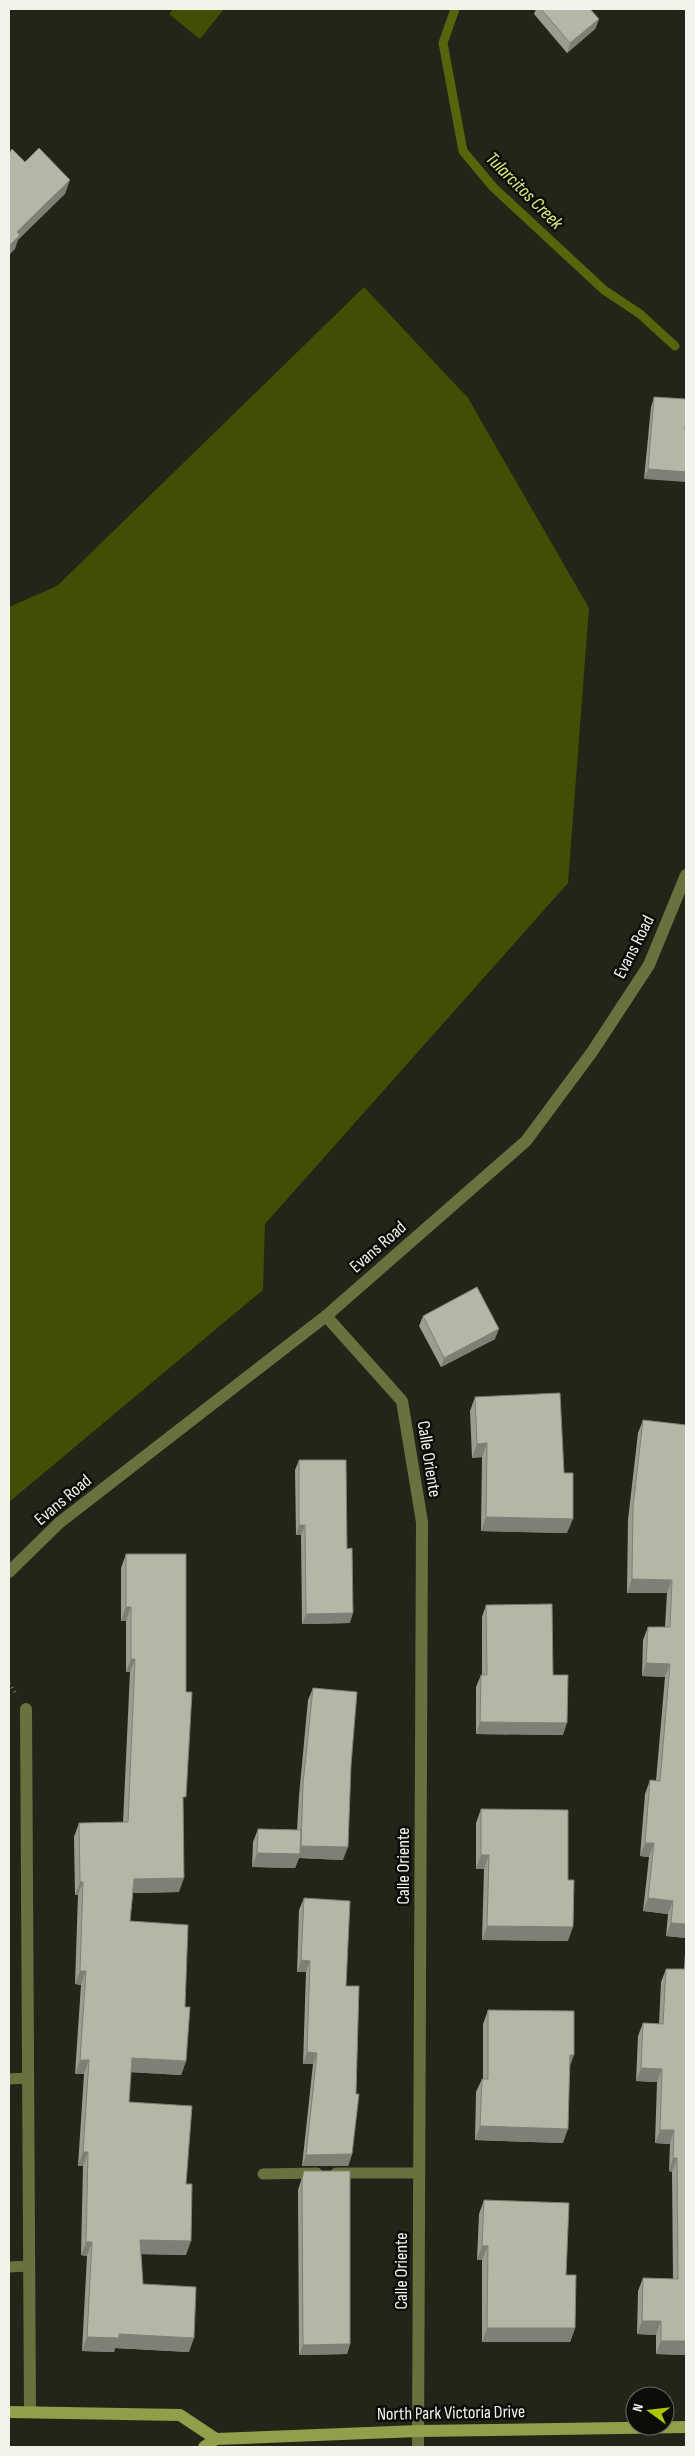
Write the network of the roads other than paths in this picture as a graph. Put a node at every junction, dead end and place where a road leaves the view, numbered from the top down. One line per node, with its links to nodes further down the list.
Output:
1 (686, 875): 2 (street, Evans Road)
2 (326, 1316): 3 (street, Evans Road); 7 (street, Calle Oriente)
3 (9, 1572)
4 (26, 1709): 5 (street)
5 (27, 2078): 6 (lane); 9 (street)
6 (9, 2079)
7 (419, 2173): 8 (lane); 14 (street, Calle Oriente)
8 (263, 2174)
9 (28, 2266): 10 (lane); 12 (street)
10 (9, 2267)
11 (9, 2412): 12 (main road)
12 (30, 2412): 15 (main road)
13 (686, 2427): 14 (main road, North Park Victoria Drive)
14 (418, 2431): 15 (main road, North Park Victoria Drive); 17 (street, Calle Oriente)
15 (216, 2439): 16 (main road)
16 (204, 2447)
17 (418, 2447)

